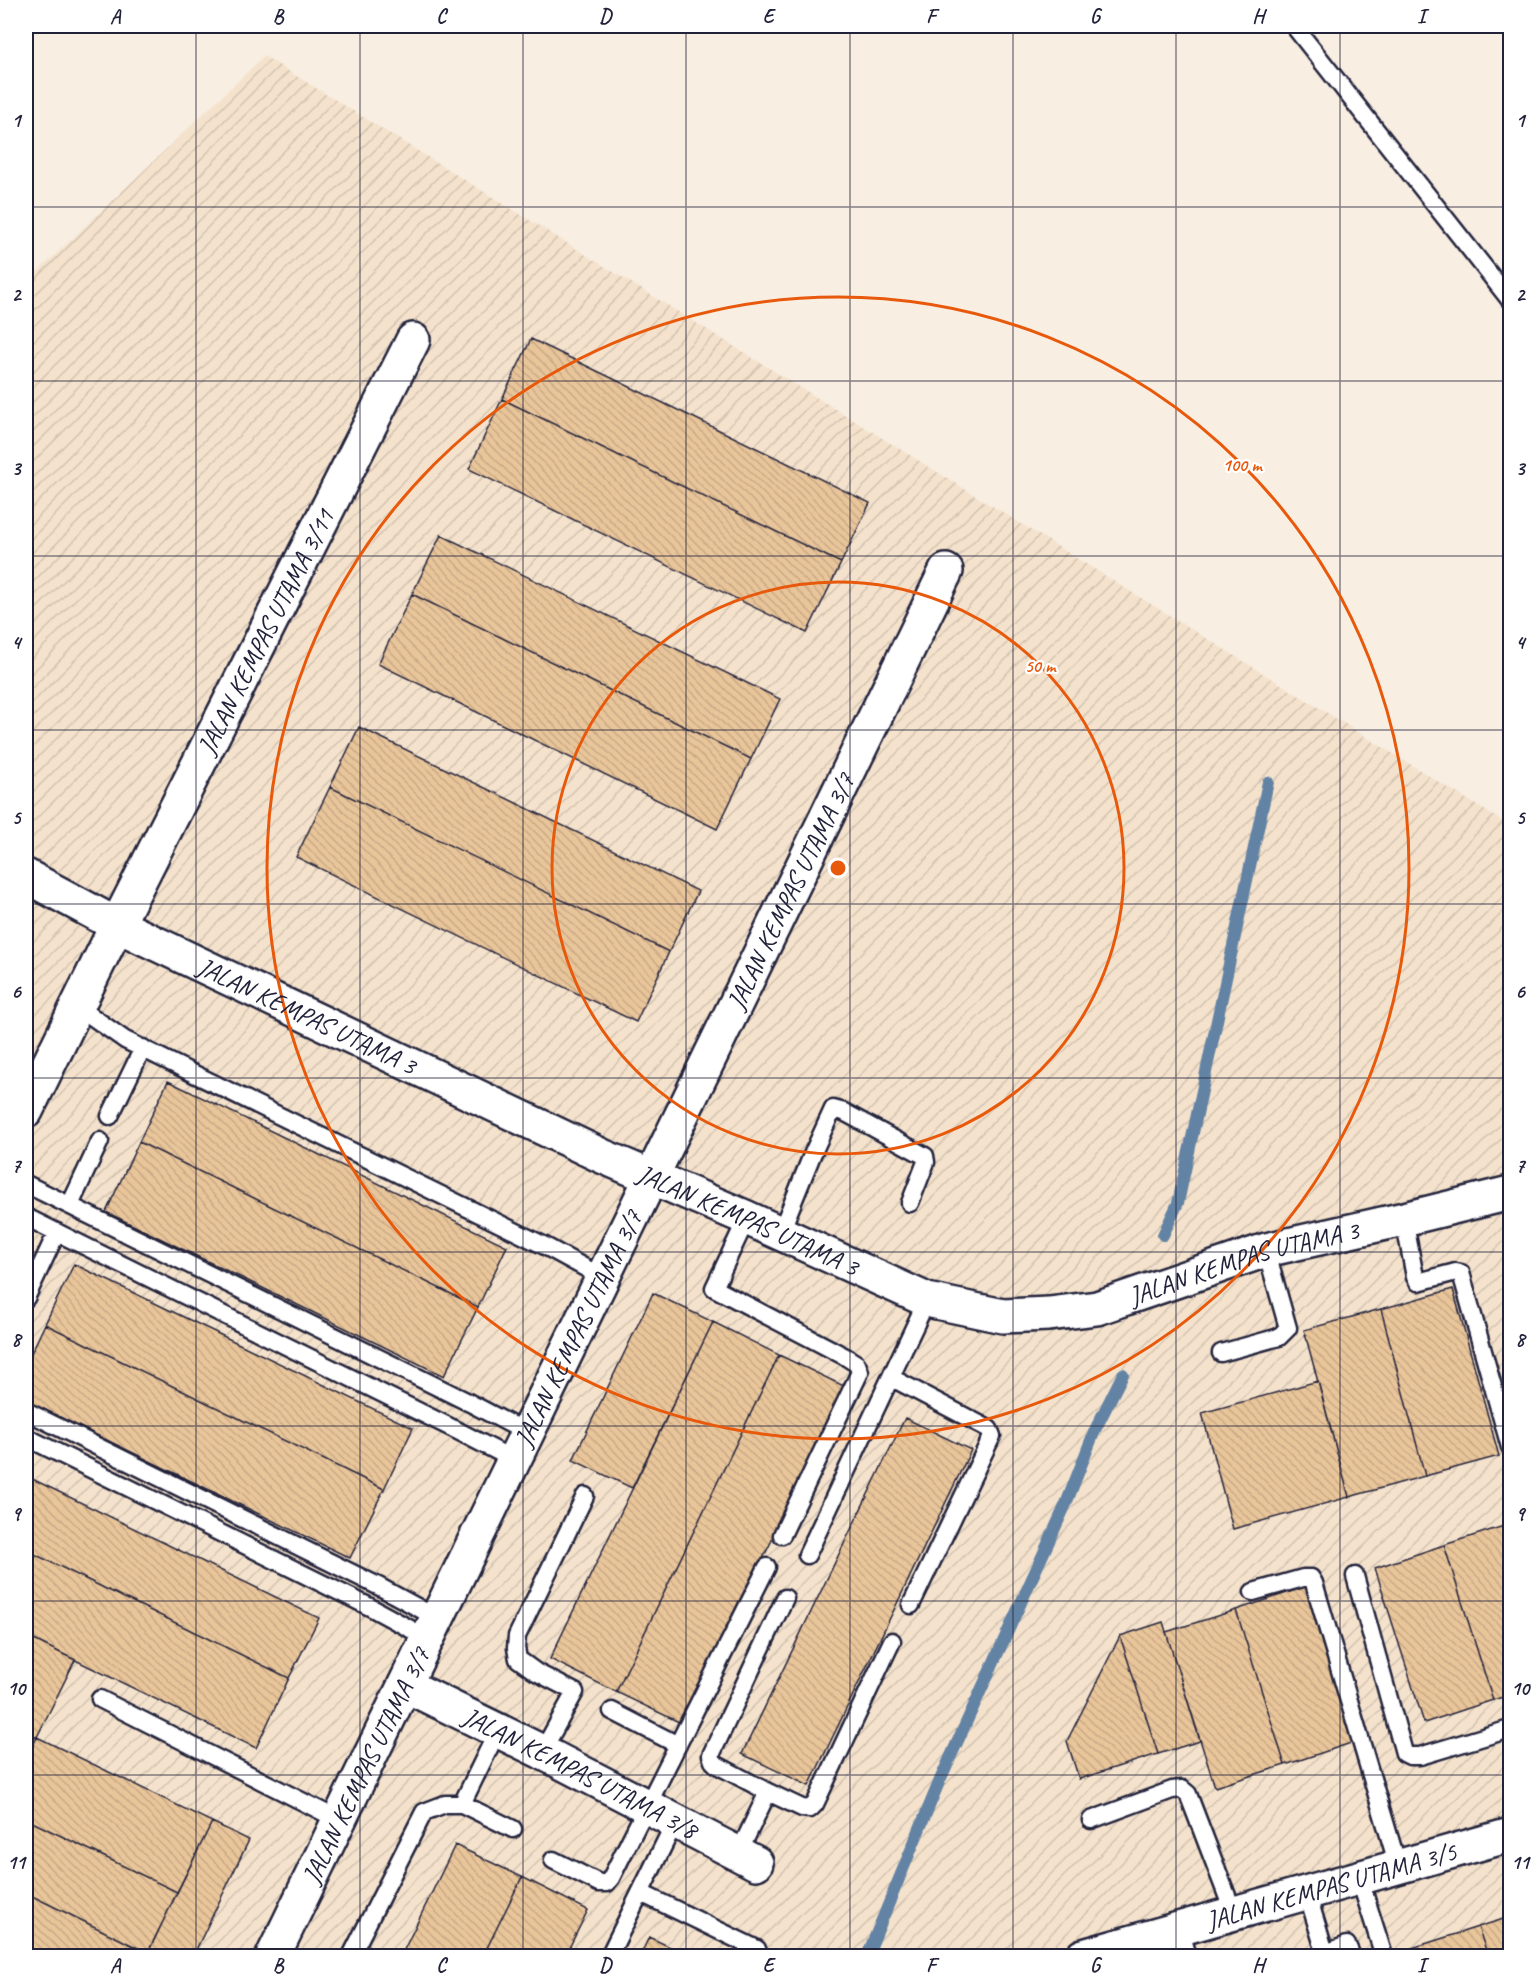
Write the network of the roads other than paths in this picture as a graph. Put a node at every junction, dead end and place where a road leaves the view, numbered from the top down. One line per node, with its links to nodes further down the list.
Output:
1 (1294, 26): 2 (lane)
2 (1510, 300)
3 (413, 340): 6 (street, JALAN KEMPAS UTAMA 3/11)
4 (945, 571): 12 (street, JALAN KEMPAS UTAMA 3/7)
5 (26, 876): 6 (street, JALAN KEMPAS UTAMA 3)
6 (117, 925): 7 (street, JALAN KEMPAS UTAMA 3/11); 12 (street, JALAN KEMPAS UTAMA 3)
7 (77, 1006): 8 (lane); 9 (street, JALAN KEMPAS UTAMA 3/11)
8 (143, 1048): 10 (lane); 23 (lane)
9 (26, 1111)
10 (110, 1116)
11 (100, 1141): 16 (lane)
12 (652, 1176): 18 (street, JALAN KEMPAS UTAMA 3); 23 (street, JALAN KEMPAS UTAMA 3/7)
13 (26, 1184): 16 (lane)
14 (1510, 1192): 19 (street, JALAN KEMPAS UTAMA 3)
15 (910, 1203): 21 (lane)
16 (70, 1205): 30 (lane)
17 (26, 1217): 20 (lane)
18 (747, 1218): 21 (street, JALAN KEMPAS UTAMA 3); 33 (lane)
19 (1404, 1220): 22 (street, JALAN KEMPAS UTAMA 3); 31 (lane)
20 (57, 1232): 24 (lane); 30 (lane)
21 (780, 1234): 25 (street, JALAN KEMPAS UTAMA 3)
22 (1266, 1250): 25 (street, JALAN KEMPAS UTAMA 3); 26 (lane)
23 (602, 1277): 30 (street, JALAN KEMPAS UTAMA 3/7)
24 (26, 1298)
25 (927, 1300): 27 (lane)
26 (1221, 1353)
27 (892, 1378): 34 (lane); 39 (lane)
28 (26, 1411): 40 (lane)
29 (26, 1437): 40 (lane)
30 (520, 1447): 40 (street, JALAN KEMPAS UTAMA 3/7)
31 (1510, 1447)
32 (585, 1496): 48 (lane)
33 (782, 1535)
34 (807, 1555)
35 (767, 1567): 47 (lane)
36 (1355, 1576): 45 (lane)
37 (1253, 1592): 59 (lane)
38 (785, 1598): 49 (lane)
39 (910, 1605)
40 (432, 1628): 42 (street, JALAN KEMPAS UTAMA 3/7)
41 (892, 1641): 49 (lane)
42 (405, 1685): 46 (street, JALAN KEMPAS UTAMA 3/8); 52 (street, JALAN KEMPAS UTAMA 3/7)
43 (100, 1699): 52 (lane)
44 (612, 1711): 47 (lane)
45 (1510, 1729)
46 (498, 1730): 48 (street, JALAN KEMPAS UTAMA 3/8); 50 (lane)
47 (678, 1745): 51 (lane)
48 (542, 1752): 51 (street, JALAN KEMPAS UTAMA 3/8)
49 (768, 1792): 57 (lane)
50 (462, 1804): 55 (lane); 67 (lane)
51 (647, 1805): 53 (street, JALAN KEMPAS UTAMA 3/8); 58 (lane)
52 (339, 1820): 66 (street, JALAN KEMPAS UTAMA 3/7)
53 (676, 1820): 57 (street, JALAN KEMPAS UTAMA 3/8); 61 (lane)
54 (1091, 1820): 63 (lane)
55 (513, 1829)
56 (1510, 1836): 59 (street, JALAN KEMPAS UTAMA 3/5)
57 (747, 1857)
58 (553, 1860)
59 (1398, 1866): 60 (street, JALAN KEMPAS UTAMA 3/5)
60 (1359, 1877): 62 (street, JALAN KEMPAS UTAMA 3/5); 72 (lane)
61 (641, 1893): 68 (lane); 69 (lane)
62 (1306, 1893): 63 (street, JALAN KEMPAS UTAMA 3/5); 71 (lane)
63 (1234, 1914): 64 (street, JALAN KEMPAS UTAMA 3/5)
64 (1184, 1943): 65 (street, JALAN KEMPAS UTAMA 3/5)
65 (1123, 1951): 70 (street, JALAN KEMPAS UTAMA 3/5)
66 (273, 1956)
67 (351, 1956)
68 (609, 1956)
69 (759, 1956)
70 (1083, 1956)
71 (1352, 1956)
72 (1384, 1956)

